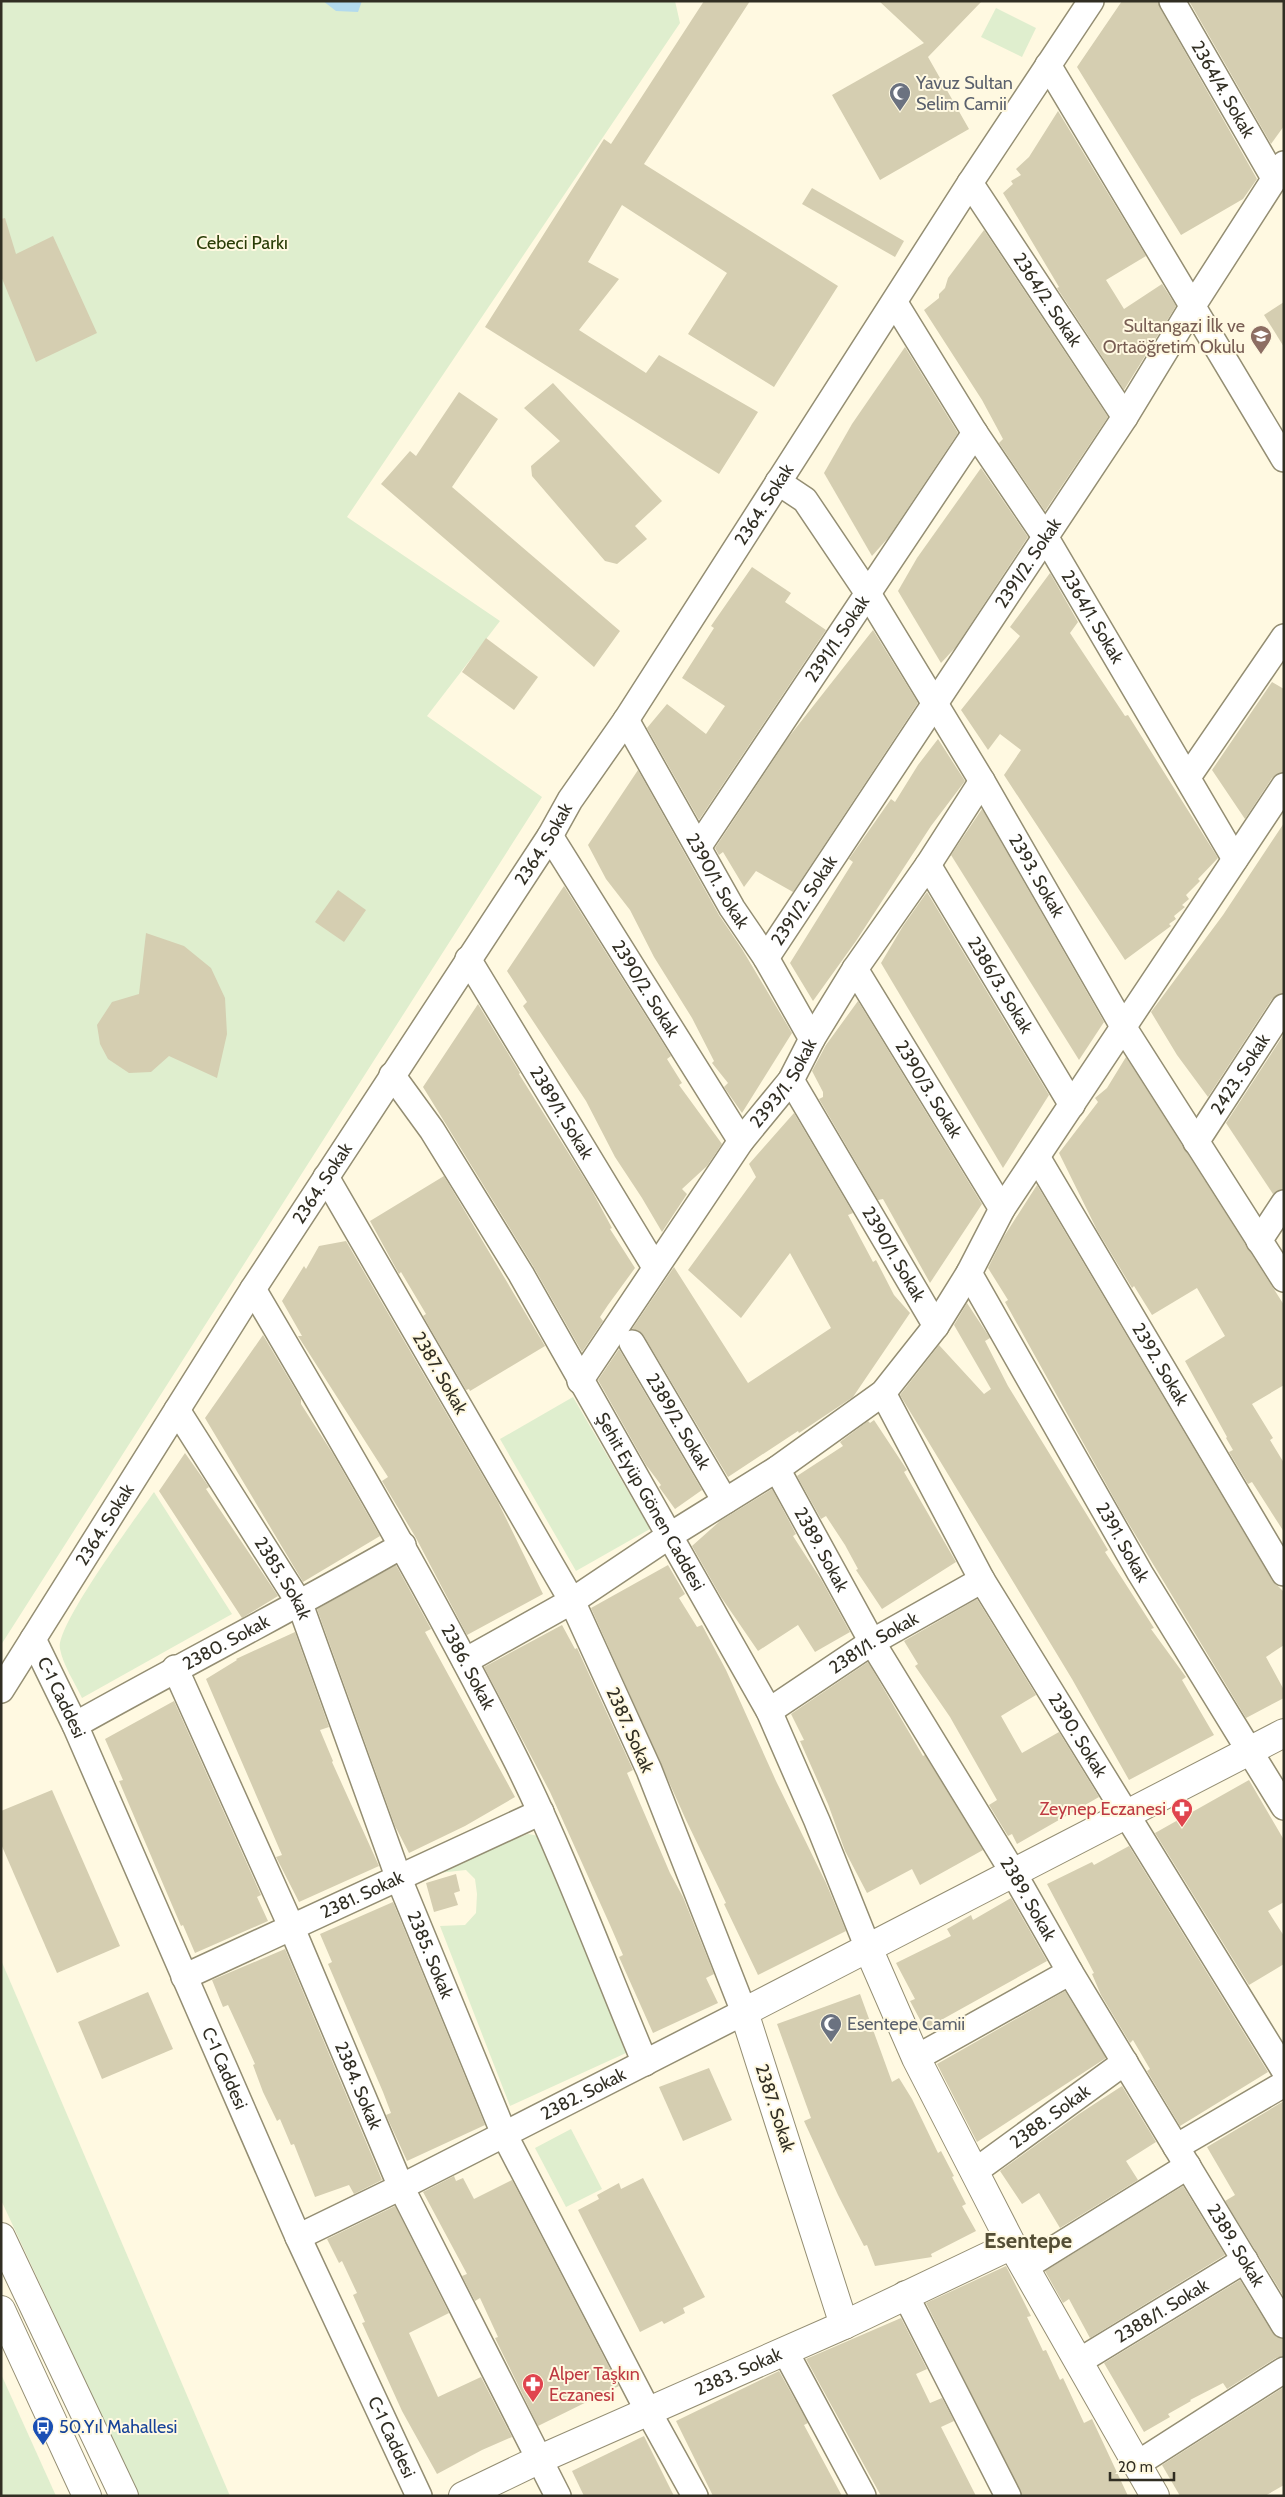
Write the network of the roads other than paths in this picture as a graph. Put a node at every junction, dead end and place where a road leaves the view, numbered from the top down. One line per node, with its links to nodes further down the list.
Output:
1 (1091, 1): 3 (street, 2364. Sokak)
2 (1172, 1): 4 (street, 2364/4. Sokak)
3 (1048, 65): 5 (street, 2364. Sokak); 7 (street)
4 (1279, 171): 7 (street, 2391/2. Sokak)
5 (970, 183): 6 (street, 2364. Sokak); 8 (street, 2364/2. Sokak)
6 (894, 303): 9 (street, 2364/1. Sokak); 11 (street, 2364. Sokak)
7 (1192, 307): 8 (street, 2391/2. Sokak); 10 (street)
8 (1125, 417): 12 (street, 2391/2. Sokak)
9 (975, 433): 12 (street, 2364/1. Sokak); 13 (street, 2391/1. Sokak)
10 (1284, 459)
11 (778, 482): 13 (street, 2393. Sokak); 16 (street, 2364. Sokak)
12 (1046, 538): 15 (street, 2391/2. Sokak); 17 (street, 2364/1. Sokak)
13 (867, 592): 15 (street, 2393. Sokak); 21 (street, 2391/1. Sokak)
14 (1284, 637): 17 (street)
15 (935, 704): 18 (street, 2393. Sokak); 24 (street, 2391/2. Sokak)
16 (626, 720): 20 (street, 2364. Sokak); 21 (street, 2390/1. Sokak)
17 (1188, 778): 22 (street, 2364/1. Sokak)
18 (982, 781): 23 (street, 2393/1. Sokak); 28 (street, 2393. Sokak)
19 (1284, 786): 22 (street)
20 (550, 836): 25 (street, 2364. Sokak); 33 (street, 2390/2. Sokak)
21 (699, 846): 24 (street, 2390/1. Sokak)
22 (1235, 859): 28 (street)
23 (928, 865): 26 (street, 2393/1. Sokak); 32 (street, 2386/3. Sokak)
24 (766, 958): 29 (street, 2390/1. Sokak)
25 (468, 959): 30 (street, 2364. Sokak); 40 (street, 2389/1. Sokak)
26 (855, 969): 29 (street, 2393/1. Sokak); 38 (street, 2390/3. Sokak)
27 (1284, 1007): 34 (street, 2423. Sokak)
28 (1124, 1028): 32 (street); 34 (street, 2393. Sokak)
29 (812, 1039): 31 (street, 2393/1. Sokak)
30 (392, 1075): 36 (street, 2364. Sokak); 46 (street, Şehit Eyüp Gönen Caddesi)
31 (791, 1080): 33 (street, 2393/1. Sokak); 44 (street, 2390/1. Sokak)
32 (1072, 1105): 35 (street)
33 (741, 1141): 40 (street, 2393/1. Sokak)
34 (1196, 1142): 39 (street, 2393. Sokak)
35 (1037, 1157): 38 (street); 53 (street, 2392. Sokak)
36 (326, 1176): 43 (street, 2364. Sokak); 55 (street, 2387. Sokak)
37 (1284, 1204): 39 (street)
38 (1002, 1209): 41 (street)
39 (1259, 1240): 42 (street, 2393. Sokak)
40 (655, 1267): 46 (street, 2393/1. Sokak)
41 (969, 1273): 44 (street); 65 (street, 2391. Sokak)
42 (1284, 1279)
43 (254, 1289): 48 (street, 2364. Sokak); 52 (street, 2386. Sokak)
44 (936, 1326): 47 (street)
45 (632, 1343): 50 (street, 2389/2. Sokak)
46 (580, 1381): 51 (street, Şehit Eyüp Gönen Caddesi)
47 (883, 1393): 49 (street); 54 (street, 2390. Sokak)
48 (177, 1410): 56 (street, 2385. Sokak); 57 (street, 2364. Sokak)
49 (777, 1469): 50 (street); 58 (street, 2389. Sokak)
50 (725, 1501): 51 (street)
51 (669, 1536): 55 (street); 62 (street, Şehit Eyüp Gönen Caddesi)
52 (404, 1545): 56 (street, 2380. Sokak); 59 (street, 2386. Sokak)
53 (1284, 1573)
54 (982, 1580): 58 (street, 2381/1. Sokak); 68 (street, 2390. Sokak)
55 (572, 1601): 59 (street); 75 (street, 2387. Sokak)
56 (300, 1604): 60 (street, 2380. Sokak); 70 (street, 2385. Sokak)
57 (33, 1638): 61 (street, 2364. Sokak); 63 (street, C-1 Caddesi)
58 (872, 1642): 62 (street, 2381/1. Sokak); 69 (street, 2389. Sokak)
59 (465, 1661): 67 (street, 2386. Sokak)
60 (175, 1668): 63 (street, 2380. Sokak); 71 (street, 2384. Sokak)
61 (1, 1690)
62 (769, 1711): 72 (street, Şehit Eyüp Gönen Caddesi)
63 (75, 1725): 74 (street, C-1 Caddesi)
64 (1284, 1733): 65 (main road, 2382. Sokak)
65 (1250, 1751): 66 (street, 2391. Sokak); 68 (main road, 2382. Sokak)
66 (1284, 1807)
67 (541, 1812): 70 (street, 2381. Sokak); 78 (street, 2386. Sokak)
68 (1127, 1814): 69 (main road, 2382. Sokak); 79 (street, 2390. Sokak)
69 (1014, 1874): 72 (main road, 2382. Sokak); 73 (street, 2389. Sokak)
70 (399, 1879): 71 (street, 2381. Sokak); 81 (street, 2385. Sokak)
71 (291, 1926): 74 (street, 2381. Sokak); 84 (street, 2384. Sokak)
72 (868, 1948): 75 (main road, 2382. Sokak); 76 (main road)
73 (1070, 1972): 76 (street); 77 (street, 2389. Sokak)
74 (184, 1977): 86 (street, C-1 Caddesi)
75 (744, 2012): 78 (street, 2382. Sokak); 91 (main road, 2387. Sokak)
76 (916, 2058): 83 (main road)
77 (1125, 2062): 82 (street, 2389. Sokak); 83 (street, 2388. Sokak)
78 (645, 2063): 81 (street, 2382. Sokak)
79 (1284, 2070)
80 (1284, 2084): 82 (street)
81 (504, 2134): 84 (street, 2382. Sokak); 96 (street, 2385. Sokak)
82 (1182, 2157): 87 (street); 88 (street, 2389. Sokak)
83 (974, 2172): 87 (main road)
84 (401, 2187): 86 (street, 2382. Sokak); 97 (street, 2384. Sokak)
85 (1, 2237): 100 (main road)
86 (298, 2237): 101 (street, C-1 Caddesi)
87 (1018, 2256): 89 (main road, 2383. Sokak); 94 (main road)
88 (1245, 2260): 92 (street, 2389. Sokak); 94 (street, 2388/1. Sokak)
89 (905, 2294): 91 (main road, 2383. Sokak); 106 (street)
90 (1, 2310): 99 (main road)
91 (844, 2325): 93 (main road, 2383. Sokak)
92 (1284, 2325)
93 (785, 2351): 96 (main road, 2383. Sokak); 105 (street)
94 (1078, 2362): 98 (main road)
95 (1284, 2370): 98 (street)
96 (648, 2411): 97 (main road, 2383. Sokak); 104 (street, 2385. Sokak)
97 (538, 2460): 102 (main road, 2383. Sokak); 103 (street, 2384. Sokak)
98 (1137, 2464): 107 (main road)
99 (87, 2496)
100 (124, 2496)
101 (419, 2496)
102 (463, 2496)
103 (558, 2496)
104 (695, 2496)
105 (863, 2496)
106 (1008, 2496)
107 (1155, 2496)

